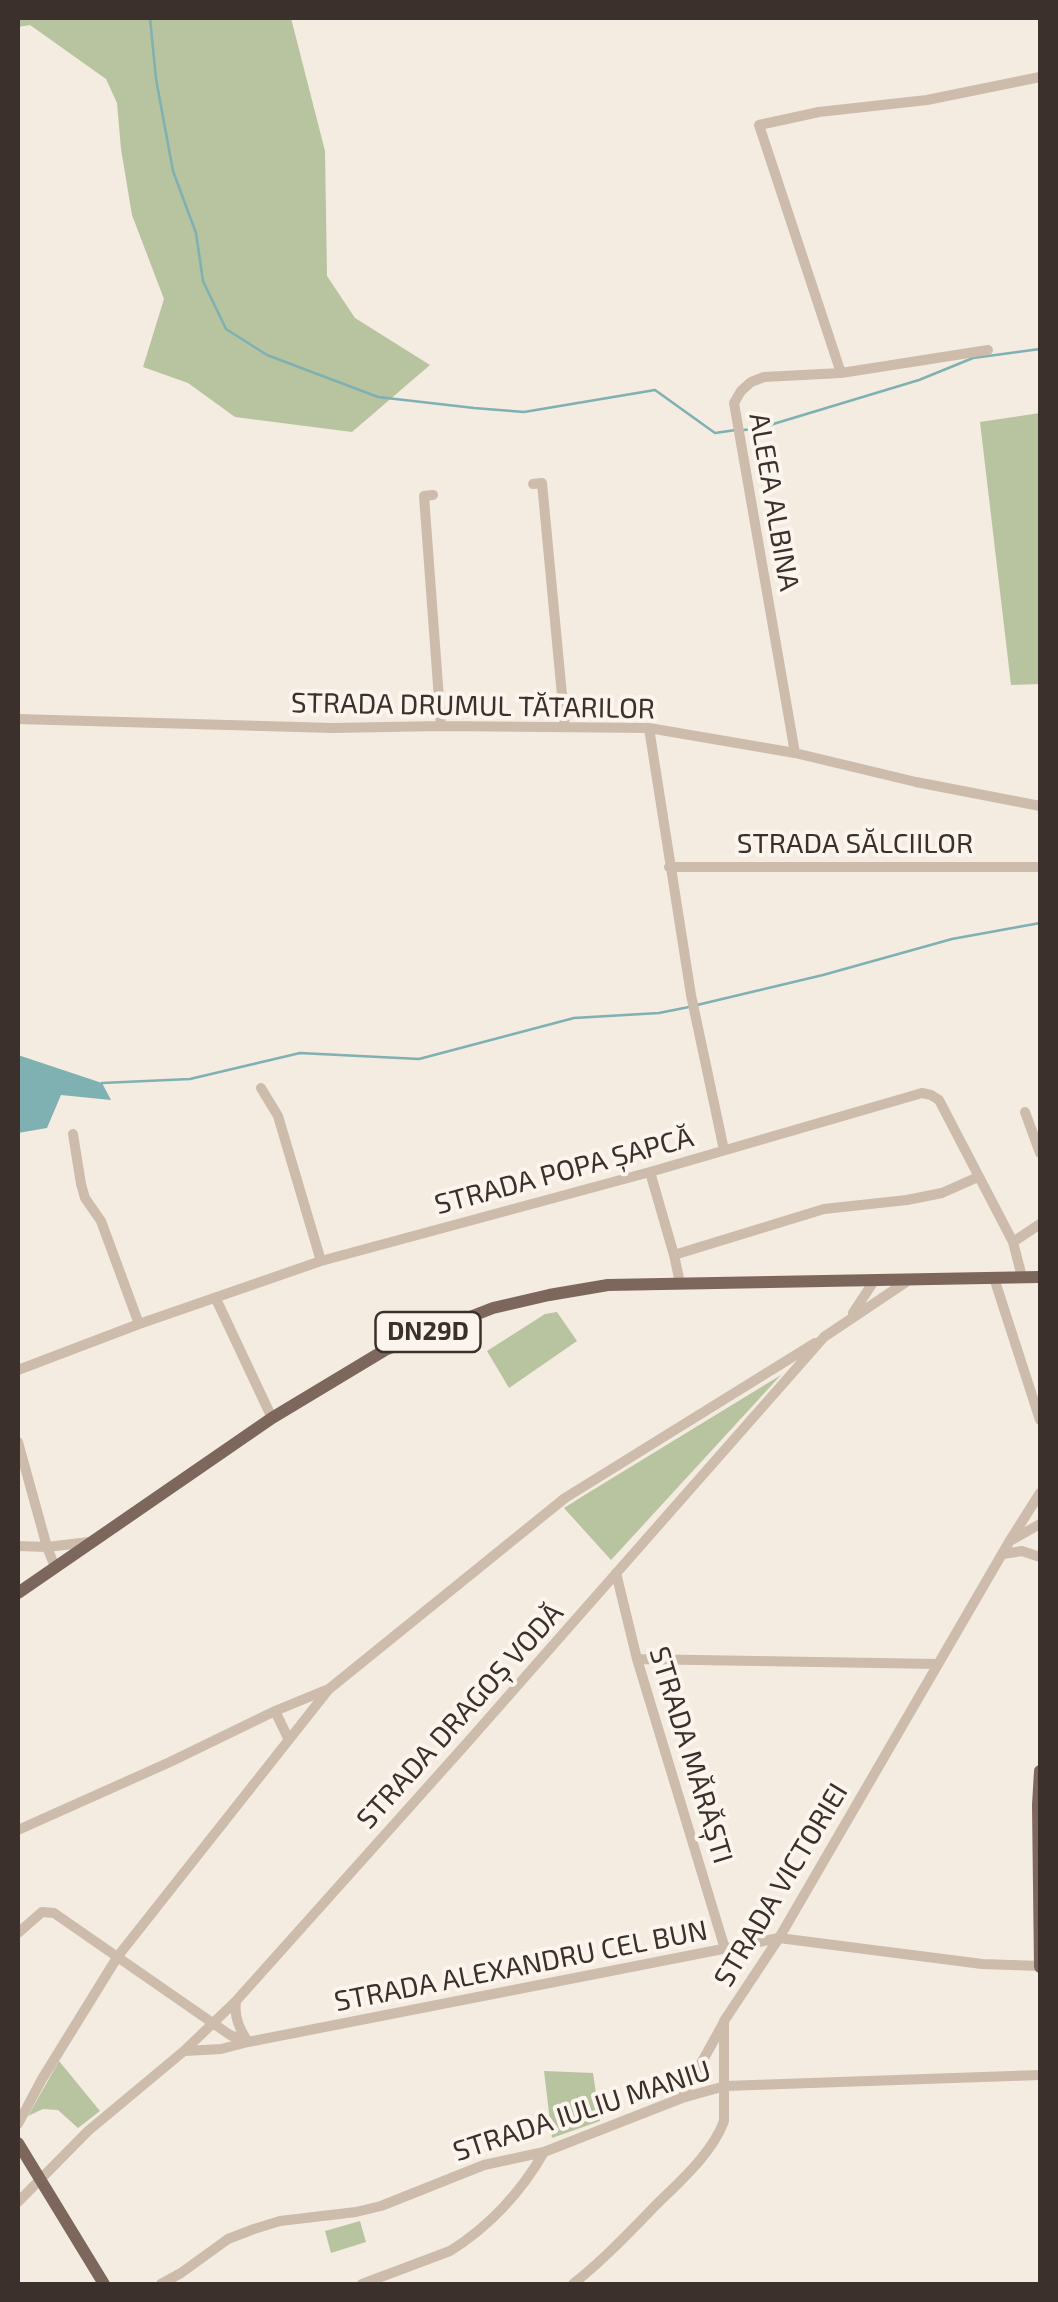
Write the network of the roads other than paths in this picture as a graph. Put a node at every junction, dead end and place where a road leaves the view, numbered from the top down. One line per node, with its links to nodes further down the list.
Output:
1 (1040, 77): 3 (street)
2 (988, 350): 3 (street, ALEEA ALBINA)
3 (841, 374): 10 (street, ALEEA ALBINA)
4 (533, 484): 8 (street)
5 (433, 496): 7 (street)
6 (18, 719): 7 (street, STRADA DRUMUL TĂTARILOR)
7 (441, 726): 8 (street, STRADA DRUMUL TĂTARILOR)
8 (564, 727): 9 (street, STRADA DRUMUL TĂTARILOR)
9 (650, 728): 10 (street, STRADA DRUMUL TĂTARILOR); 12 (street)
10 (795, 753): 11 (street, STRADA DRUMUL TĂTARILOR)
11 (1040, 806)
12 (670, 867): 13 (street, STRADA SĂLCIILOR); 17 (street)
13 (1040, 867)
14 (261, 1088): 24 (street)
15 (1025, 1112): 18 (street)
16 (73, 1134): 33 (street)
17 (724, 1150): 19 (street, STRADA POPA ȘAPCĂ); 20 (street, STRADA POPA ȘAPCĂ)
18 (1040, 1153)
19 (650, 1172): 23 (street); 24 (street, STRADA POPA ȘAPCĂ)
20 (978, 1176): 22 (street, STRADA POPA ȘAPCĂ); 23 (street)
21 (1040, 1224): 22 (street)
22 (1013, 1242): 26 (street, STRADA POPA ȘAPCĂ)
23 (674, 1255): 30 (street)
24 (321, 1261): 31 (street, STRADA POPA ȘAPCĂ)
25 (1040, 1276): 26 (main road, DN29D)
26 (1022, 1277): 27 (main road, DN29D)
27 (994, 1278): 28 (main road, DN29D); 37 (street)
28 (909, 1280): 29 (main road, DN29D); 32 (street, STRADA DRAGOȘ VODĂ)
29 (874, 1281): 30 (main road, DN29D); 32 (street)
30 (680, 1283): 36 (main road, DN29D)
31 (216, 1299): 33 (street, STRADA POPA ȘAPCĂ); 36 (street)
32 (849, 1319): 34 (street, STRADA DRAGOȘ VODĂ)
33 (139, 1324): 35 (street, STRADA POPA ȘAPCĂ)
34 (824, 1337): 48 (street, STRADA DRAGOȘ VODĂ); 52 (street)
35 (18, 1370)
36 (272, 1418): 41 (main road, DN29D)
37 (1040, 1420)
38 (18, 1442): 44 (street)
39 (1040, 1493): 42 (street, STRADA VICTORIEI)
40 (1040, 1524): 42 (street)
41 (90, 1542): 44 (street); 47 (main road, DN29D)
42 (1010, 1542): 45 (street, STRADA VICTORIEI)
43 (18, 1546): 44 (street)
44 (47, 1547): 47 (street)
45 (1002, 1554): 46 (street); 51 (street, STRADA VICTORIEI)
46 (1040, 1557)
47 (56, 1567): 49 (main road, DN29D)
48 (616, 1574): 50 (street, STRADA MĂRĂȘTI); 63 (street, STRADA DRAGOȘ VODĂ)
49 (18, 1593)
50 (638, 1659): 51 (street); 60 (street, STRADA MĂRĂȘTI)
51 (938, 1664): 59 (street, STRADA VICTORIEI)
52 (329, 1689): 53 (street); 54 (street)
53 (275, 1711): 54 (street); 56 (street)
54 (288, 1738): 61 (street)
55 (1040, 1771): 57 (main road)
56 (18, 1830)
57 (1039, 1899): 62 (main road)
58 (18, 1933): 61 (street)
59 (779, 1938): 60 (street, STRADA ALEXANDRU CEL BUN); 62 (street, STRADA ALEXANDRU CEL BUN); 64 (street, STRADA VICTORIEI)
60 (726, 1949): 66 (street, STRADA ALEXANDRU CEL BUN)
61 (118, 1956): 65 (street); 71 (street)
62 (1040, 1967)
63 (236, 2001): 65 (street, STRADA DRAGOȘ VODĂ); 66 (street)
64 (724, 2021): 69 (street, STRADA VICTORIEI); 70 (street)
65 (213, 2023): 66 (street); 67 (street, STRADA DRAGOȘ VODĂ)
66 (248, 2042): 67 (street, STRADA ALEXANDRU CEL BUN)
67 (184, 2052): 74 (street, STRADA DRAGOȘ VODĂ)
68 (1040, 2075): 69 (street, STRADA IULIU MANIU)
69 (725, 2086): 70 (street, STRADA IULIU MANIU); 81 (street, STRADA VICTORIEI)
70 (682, 2098): 73 (street, STRADA IULIU MANIU)
71 (18, 2124)
72 (18, 2143): 74 (main road)
73 (544, 2152): 76 (street, STRADA IULIU MANIU); 80 (street)
74 (40, 2179): 75 (street, STRADA DRAGOȘ VODĂ); 77 (main road)
75 (18, 2202)
76 (181, 2273): 78 (street, STRADA IULIU MANIU); 79 (street)
77 (104, 2284)
78 (161, 2284)
79 (188, 2284)
80 (362, 2284)
81 (575, 2284)

